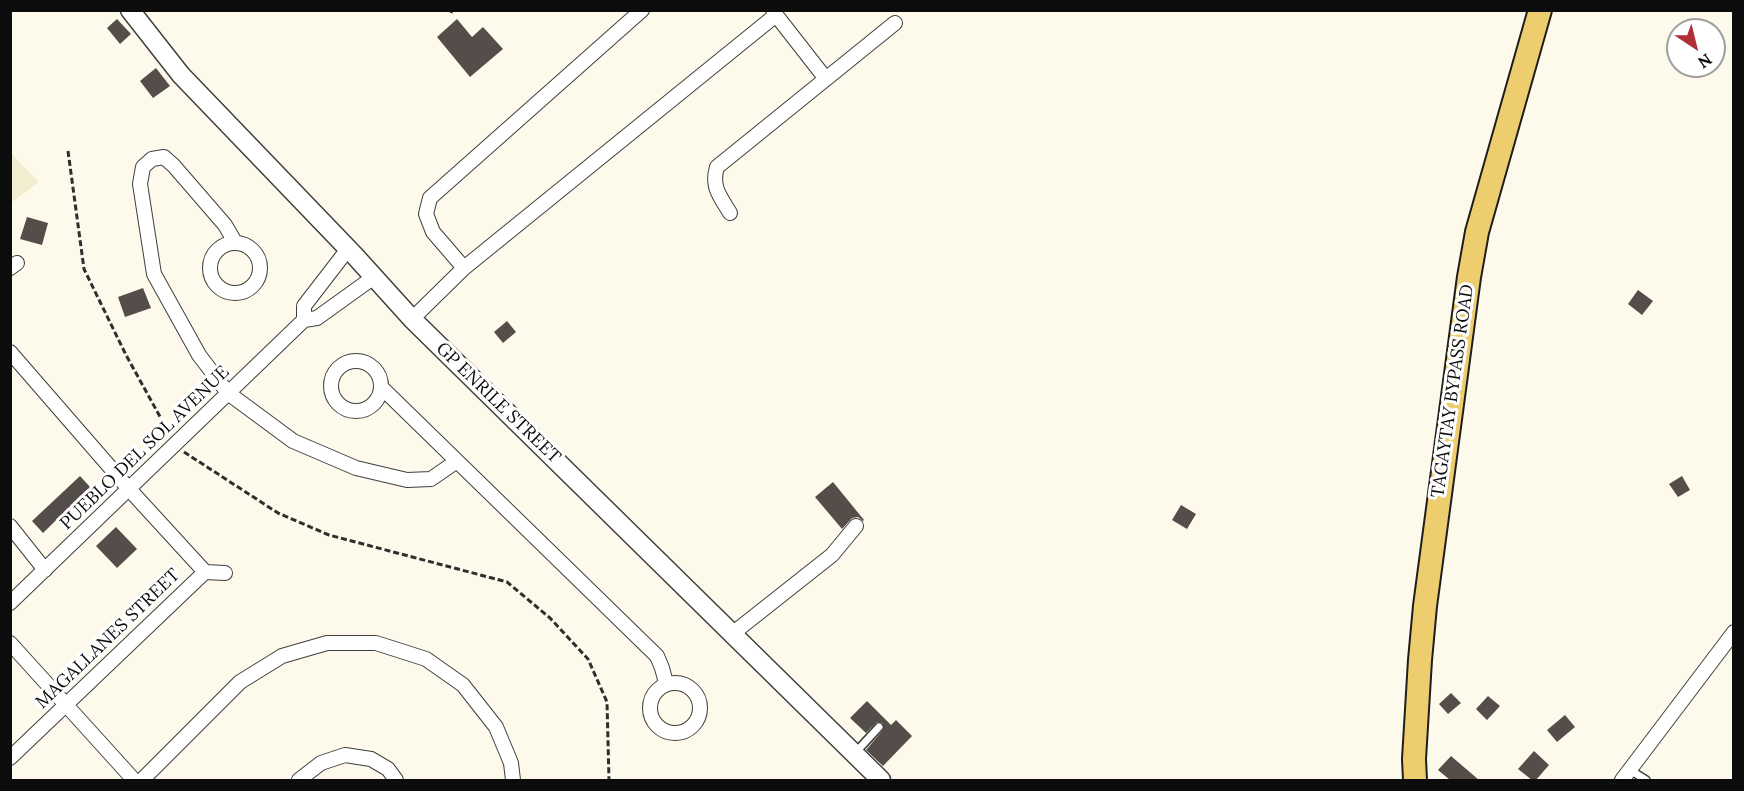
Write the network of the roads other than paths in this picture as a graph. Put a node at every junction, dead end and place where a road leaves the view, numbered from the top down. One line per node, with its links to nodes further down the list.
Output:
1 (130, 10): 9 (street, GP ENRILE STREET)
2 (642, 10): 10 (street)
3 (1540, 10): 40 (main road, TAGAYTAY BYPASS ROAD)
4 (774, 13): 6 (street); 10 (street)
5 (895, 23): 6 (street)
6 (826, 79): 7 (street)
7 (730, 213)
8 (235, 242): 16 (street)
9 (348, 249): 11 (street, GP ENRILE STREET); 13 (street, PUEBLO DEL SOL AVENUE)
10 (464, 268): 12 (street)
11 (374, 277): 12 (street, GP ENRILE STREET); 13 (street, PUEBLO DEL SOL AVENUE)
12 (412, 319): 26 (street, GP ENRILE STREET)
13 (304, 320): 16 (street, PUEBLO DEL SOL AVENUE)
14 (10, 352): 18 (street)
15 (381, 387): 17 (street)
16 (228, 393): 17 (street); 18 (street, PUEBLO DEL SOL AVENUE)
17 (457, 461): 28 (street)
18 (129, 489): 21 (street, PUEBLO DEL SOL AVENUE); 22 (street)
19 (10, 526): 21 (street)
20 (856, 526): 26 (street)
21 (45, 570): 24 (street, PUEBLO DEL SOL AVENUE)
22 (205, 572): 23 (street); 29 (street, MAGALLANES STREET)
23 (225, 573)
24 (10, 603)
25 (1734, 632): 33 (street)
26 (732, 634): 31 (street, GP ENRILE STREET)
27 (10, 643): 29 (street)
28 (666, 683)
29 (65, 704): 32 (street, MAGALLANES STREET); 34 (street)
30 (879, 727): 31 (lane)
31 (854, 754): 39 (street, GP ENRILE STREET)
32 (10, 758)
33 (1626, 775): 41 (lane)
34 (134, 780)
35 (142, 780): 38 (street)
36 (299, 780): 37 (street)
37 (396, 780)
38 (513, 780)
39 (881, 780)
40 (1415, 780)
41 (1646, 780)

